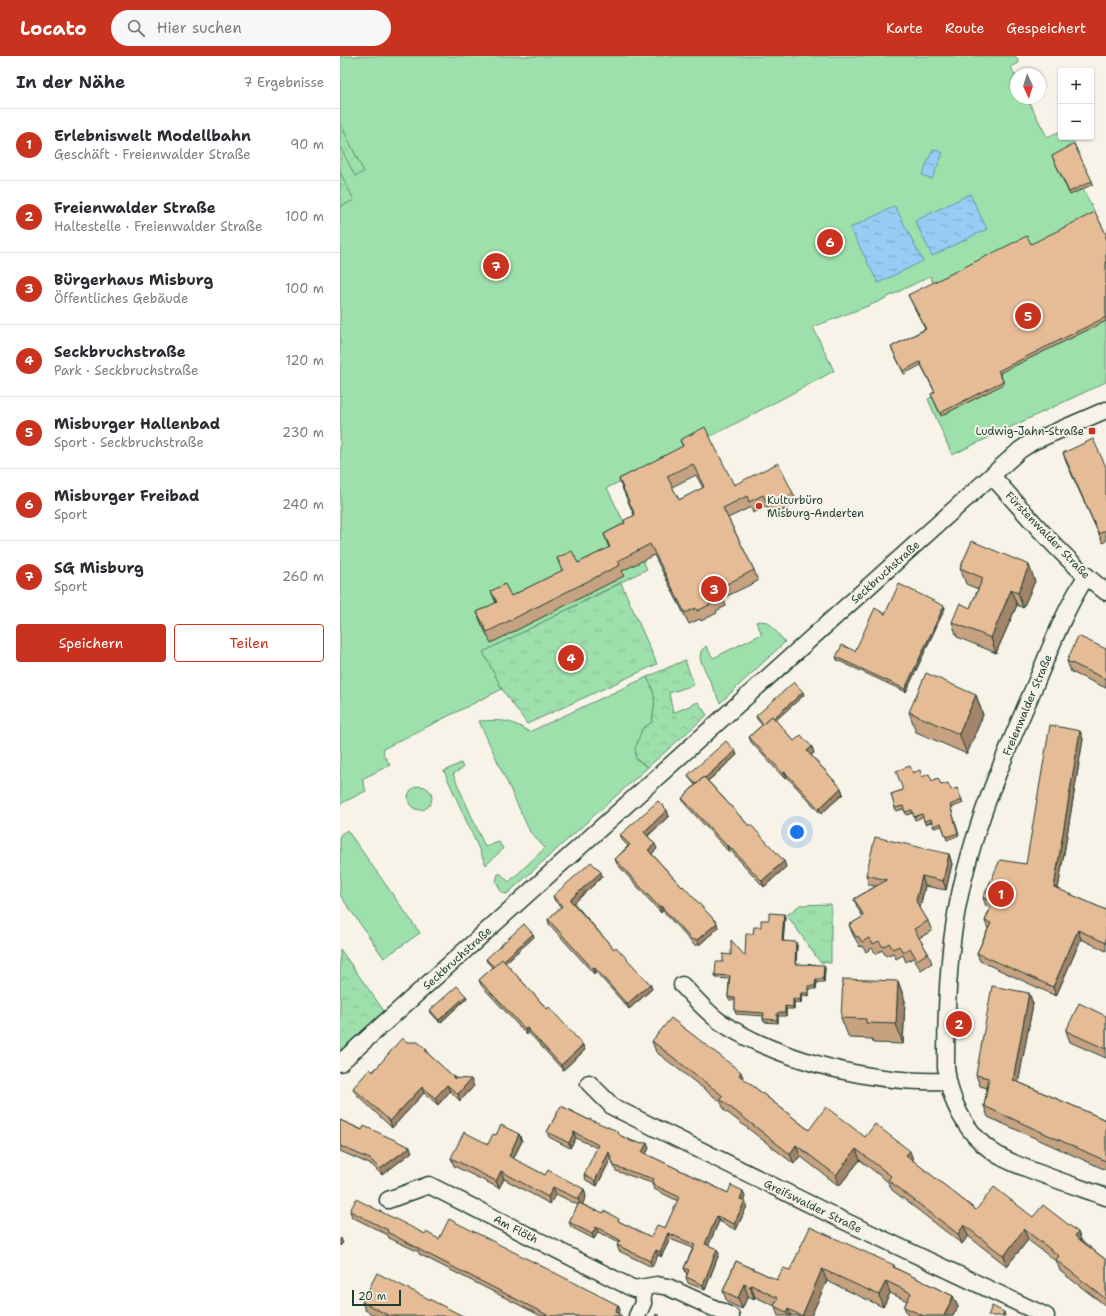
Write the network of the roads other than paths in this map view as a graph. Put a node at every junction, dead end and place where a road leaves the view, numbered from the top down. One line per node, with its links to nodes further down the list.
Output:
1 (1106, 410): 2 (street, Seckbruchstraße)
2 (992, 476): 3 (street, Fürstenwalder Straße); 6 (street, Seckbruchstraße)
3 (1086, 577): 4 (street, Fürstenwalder Straße); 7 (street, Freienwalder Straße)
4 (1106, 592)
5 (682, 985): 7 (street)
6 (340, 1063)
7 (947, 1081): 9 (street, Freienwalder Straße)
8 (589, 1083): 14 (street, Greifswalder Straße)
9 (1106, 1197)
10 (388, 1200): 11 (street, Am Flöth)
11 (642, 1288): 12 (street); 13 (street, Am Flöth)
12 (637, 1316)
13 (731, 1316)
14 (1046, 1316)

